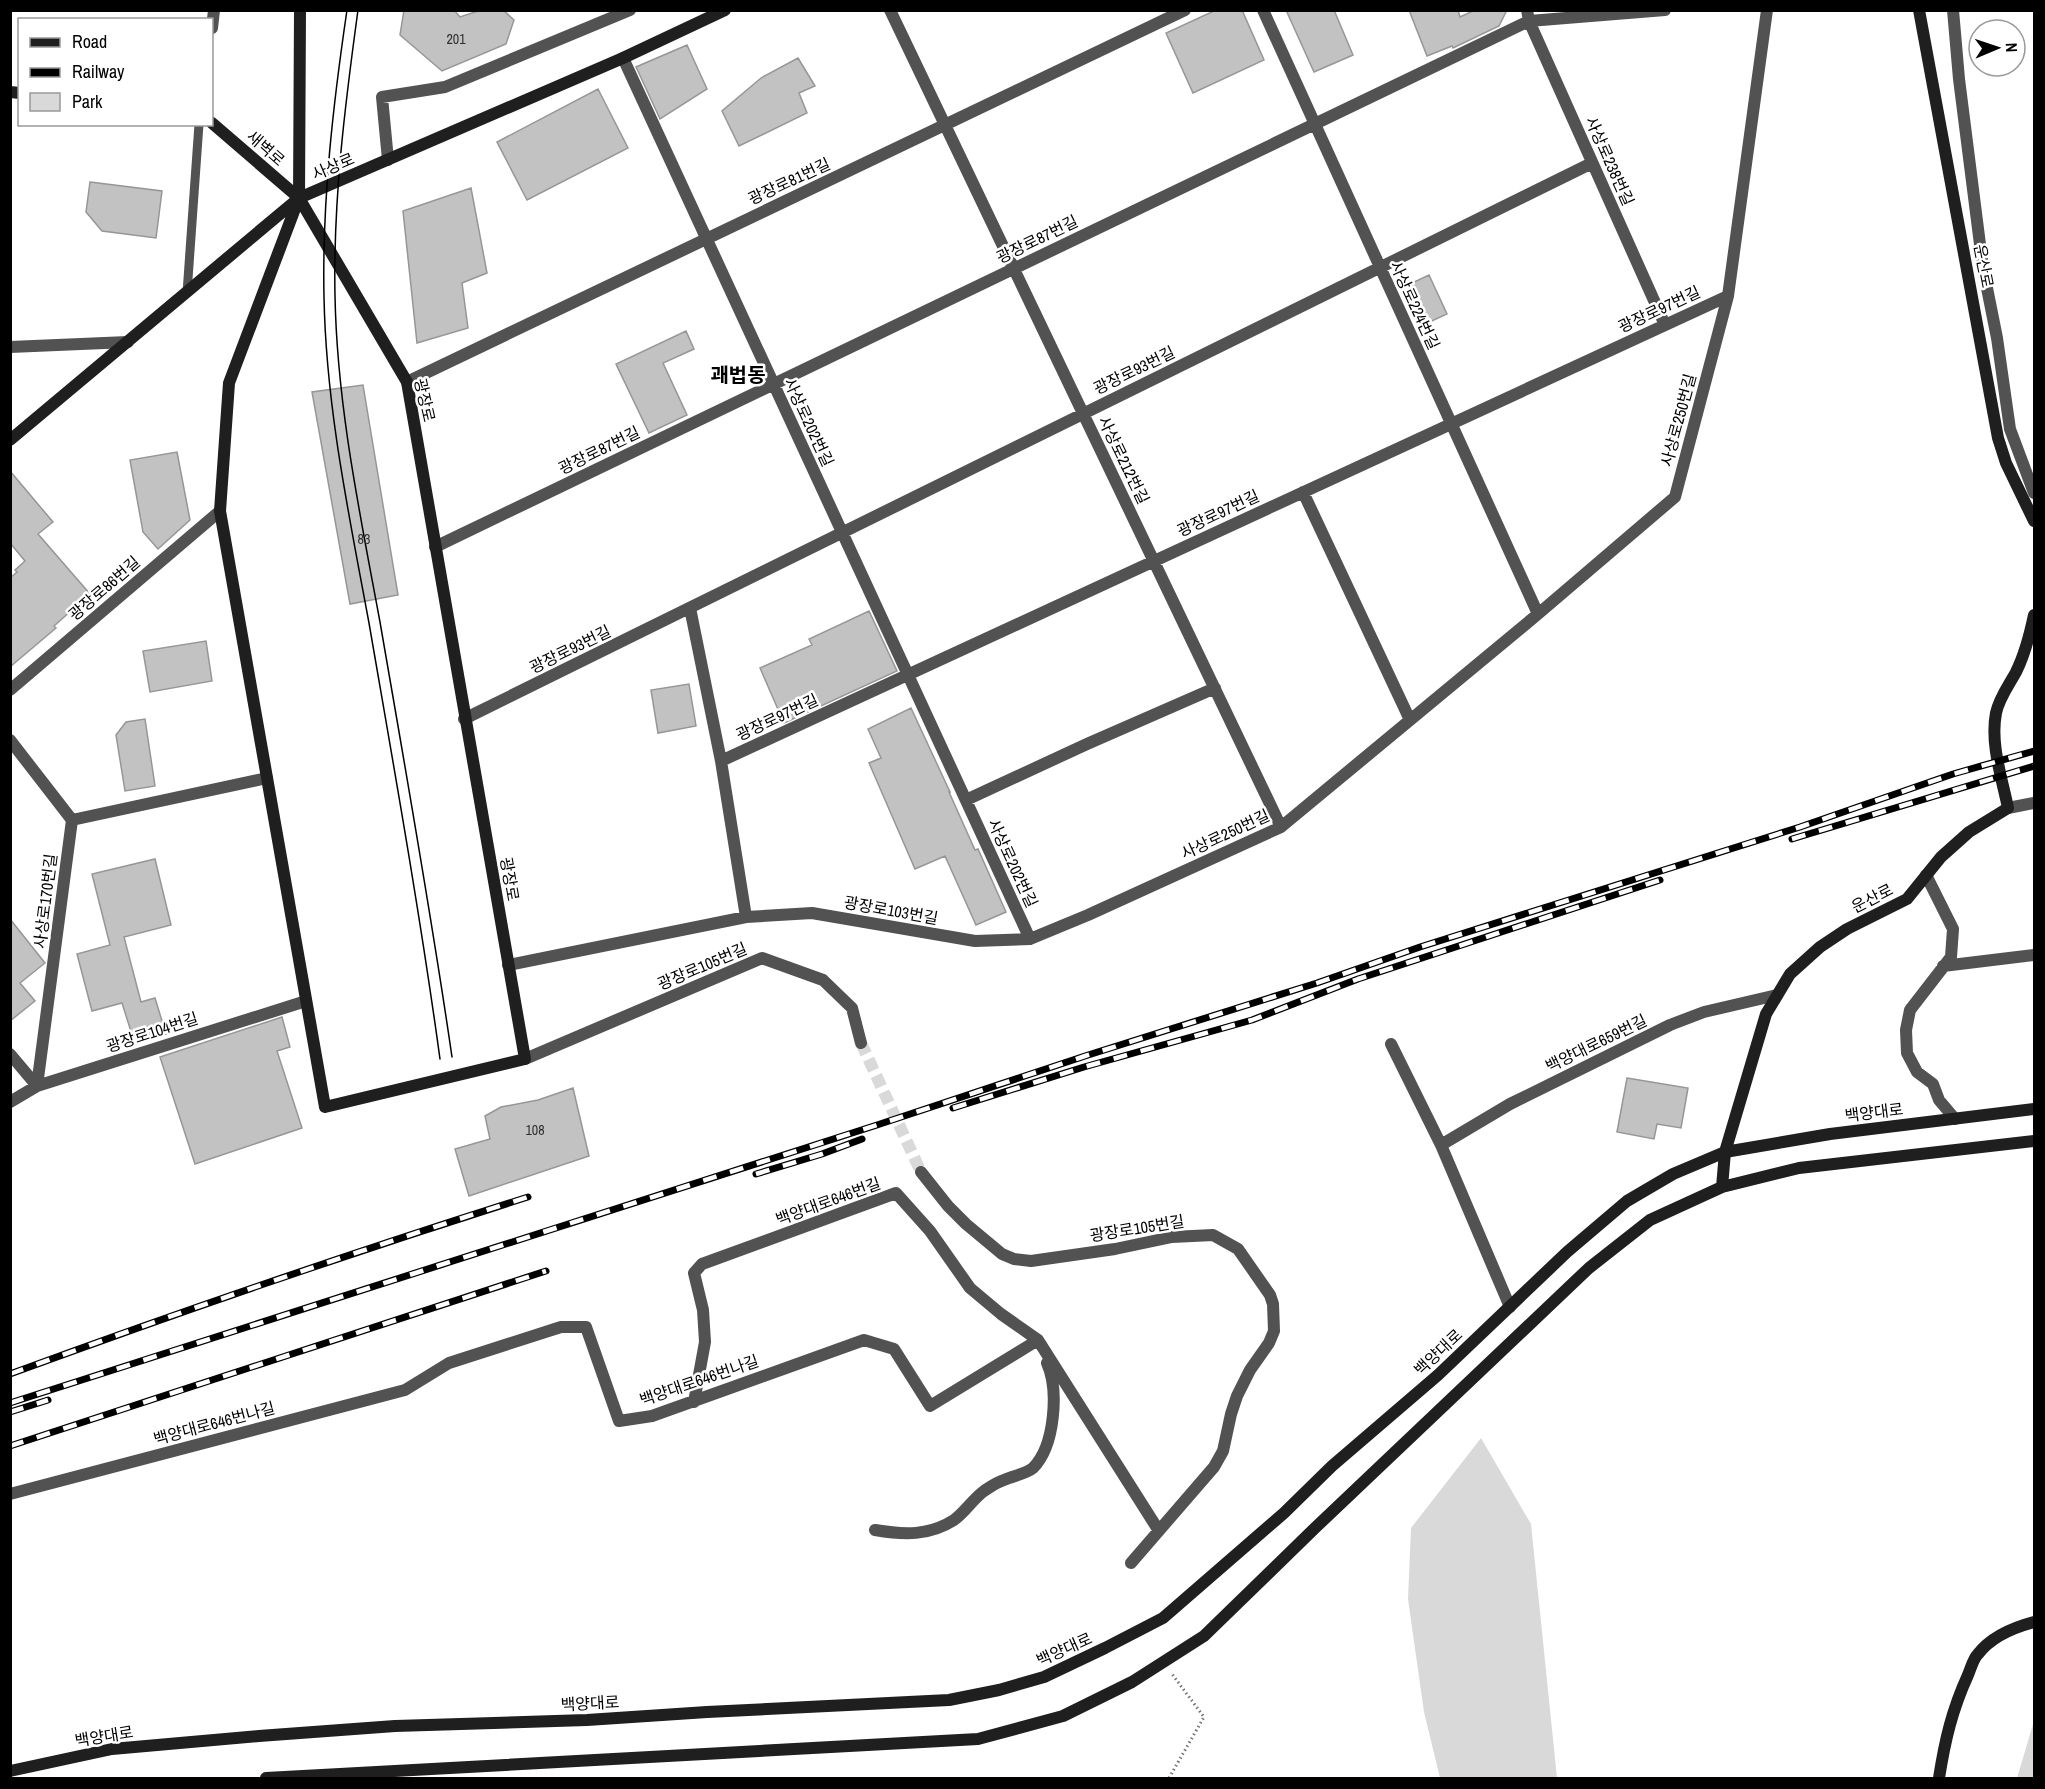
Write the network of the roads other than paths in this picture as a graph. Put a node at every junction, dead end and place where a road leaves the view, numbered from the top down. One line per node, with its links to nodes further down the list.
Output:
1 (300, 10): 19 (main road)
2 (630, 10): 17 (street)
3 (725, 10): 12 (main road, 사상로)
4 (890, 10): 15 (street, 사상로212번길)
5 (1185, 10): 15 (street, 광장로81번길)
6 (1263, 10): 14 (street, 사상로224번길)
7 (1665, 10): 11 (street, 광장로87번길)
8 (1767, 10): 24 (street, 사상로250번길)
9 (1919, 10): 36 (main road, 운산로)
10 (1953, 10): 34 (street)
11 (1528, 16): 14 (street, 광장로87번길); 18 (street, 사상로238번길)
12 (622, 58): 17 (main road, 사상로); 20 (street, 사상로202번길)
13 (213, 124): 19 (main road, 새벽로)
14 (1314, 124): 21 (street, 광장로87번길); 22 (street, 사상로224번길)
15 (945, 125): 20 (street, 광장로81번길); 21 (street, 사상로212번길)
16 (199, 126): 23 (lane)
17 (388, 160): 19 (main road, 사상로)
18 (1592, 163): 22 (street, 광장로93번길); 25 (street, 사상로238번길)
19 (299, 198): 23 (main road, 사상로); 28 (main road, 광장로); 35 (main road)
20 (706, 239): 28 (street, 광장로81번길); 29 (street, 사상로202번길)
21 (1014, 268): 29 (street, 광장로87번길); 30 (street, 사상로212번길)
22 (1380, 268): 30 (street, 광장로93번길); 31 (street, 사상로224번길)
23 (187, 293): 26 (main road, 사상로)
24 (1728, 296): 25 (street, 광장로97번길); 41 (street, 사상로250번길)
25 (1665, 325): 31 (street, 광장로97번길)
26 (128, 342): 27 (street); 32 (main road, 사상로)
27 (10, 347)
28 (407, 382): 38 (main road, 광장로)
29 (773, 384): 37 (street, 사상로202번길); 38 (street, 광장로87번길)
30 (1083, 414): 37 (street, 광장로93번길); 39 (street, 사상로212번길)
31 (1451, 424): 33 (street, 광장로97번길); 41 (street, 사상로224번길)
32 (10, 440)
33 (1303, 492): 39 (street, 광장로97번길); 47 (street)
34 (2034, 493)
35 (220, 511): 45 (street, 광장로86번길); 50 (main road)
36 (2034, 521)
37 (842, 533): 40 (street, 광장로93번길); 43 (street, 사상로202번길)
38 (435, 547): 46 (main road, 광장로)
39 (1154, 561): 43 (street, 광장로97번길); 44 (street, 사상로212번길)
40 (690, 608): 46 (street, 광장로93번길); 49 (street)
41 (1538, 614): 47 (street, 사상로250번길)
42 (2034, 615): 53 (main road)
43 (908, 675): 49 (street, 광장로97번길); 51 (street, 사상로202번길)
44 (1215, 688): 51 (street); 55 (street, 사상로212번길)
45 (10, 690)
46 (464, 719): 60 (main road, 광장로)
47 (1410, 720): 55 (street, 사상로250번길)
48 (10, 740): 54 (street)
49 (721, 761): 57 (street)
50 (267, 778): 54 (street); 63 (main road)
51 (966, 800): 58 (street, 사상로202번길)
52 (2034, 803): 53 (street)
53 (2008, 808): 56 (main road, 운산로)
54 (72, 820): 68 (street, 사상로170번길)
55 (1281, 827): 58 (street, 사상로250번길)
56 (1926, 876): 61 (street); 62 (main road, 운산로)
57 (746, 917): 58 (street, 광장로103번길); 60 (street, 광장로103번길)
58 (1030, 939)
59 (2034, 955): 61 (street)
60 (508, 965): 67 (main road, 광장로)
61 (1943, 966): 71 (street)
62 (1777, 995): 73 (street, 백양대로659번길); 74 (main road, 운산로)
63 (306, 1001): 67 (main road); 68 (street, 광장로104번길)
64 (861, 1043): 67 (street, 광장로105번길)
65 (1391, 1044): 73 (street)
66 (10, 1054): 68 (street)
67 (525, 1059)
68 (38, 1086): 69 (street, 광장로104번길)
69 (10, 1101)
70 (2034, 1109): 71 (main road, 백양대로)
71 (1955, 1119): 74 (main road, 백양대로)
72 (2034, 1141): 76 (main road)
73 (1441, 1145): 77 (street)
74 (1725, 1152): 76 (main road, 운산로); 77 (main road, 백양대로)
75 (921, 1172): 82 (street, 광장로105번길)
76 (1722, 1187): 86 (main road)
77 (1510, 1307): 85 (main road, 백양대로)
78 (1038, 1340): 79 (street, 백양대로646번나길); 79 (street, 백양대로646번길); 81 (street); 82 (street, 백양대로646번길)
79 (694, 1402): 80 (street, 백양대로646번나길)
80 (10, 1494)
81 (875, 1530)
82 (1159, 1531): 83 (street, 광장로105번길)
83 (1131, 1563)
84 (2034, 1622): 87 (main road)
85 (10, 1771)
86 (266, 1779)
87 (1939, 1779)

